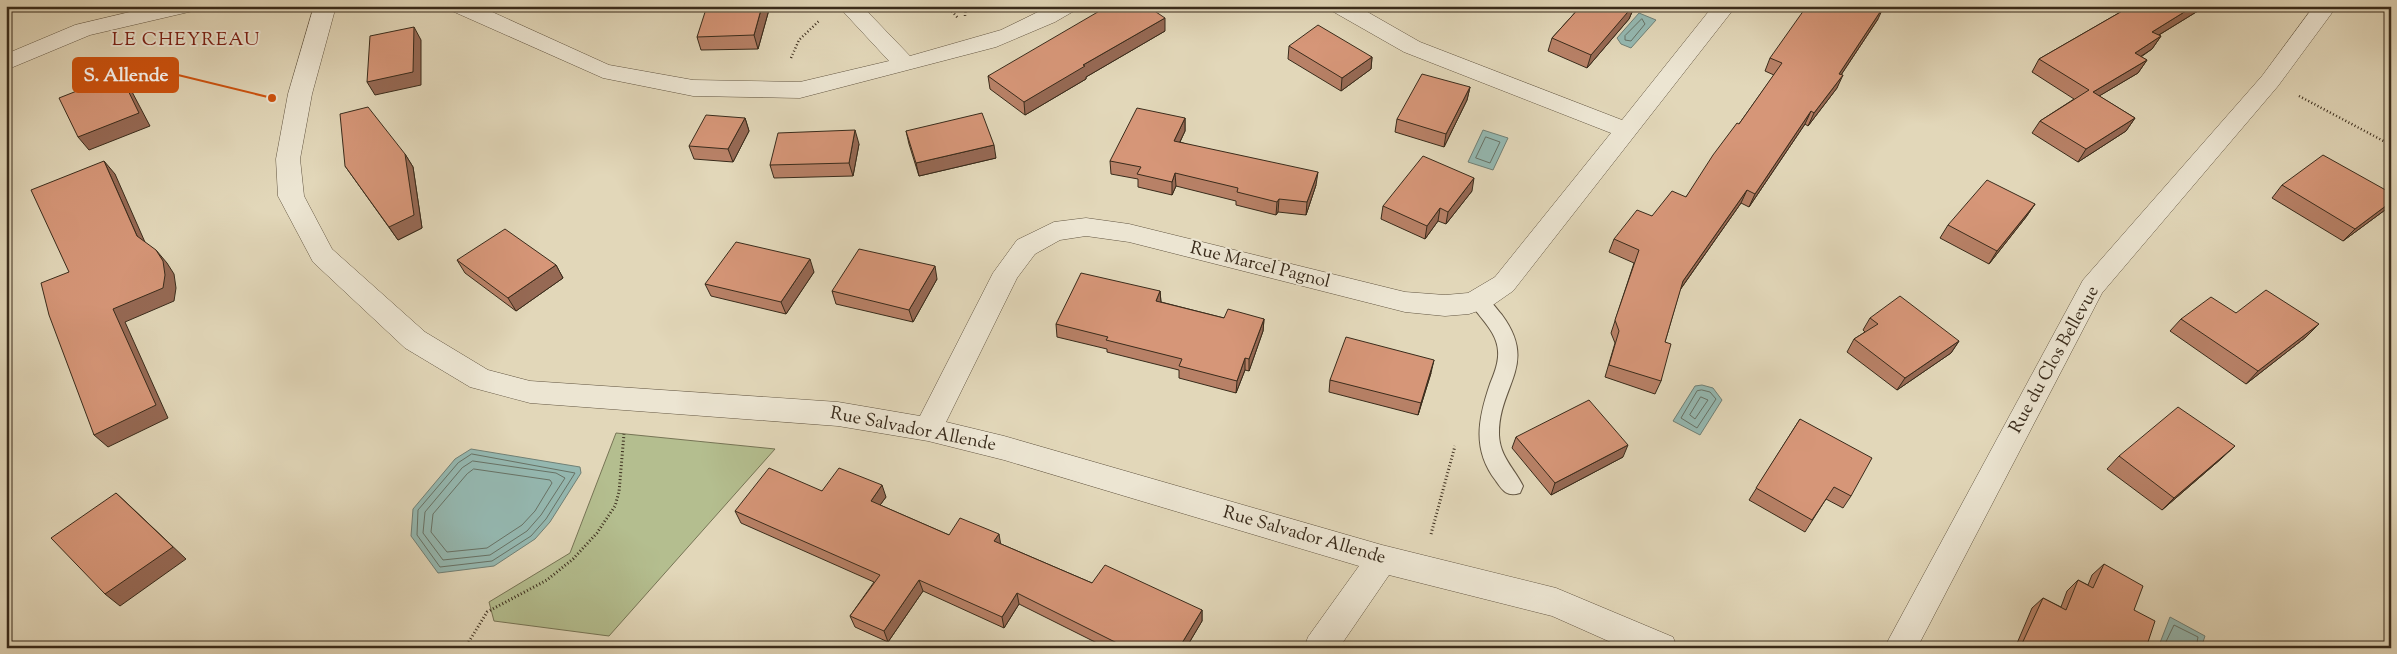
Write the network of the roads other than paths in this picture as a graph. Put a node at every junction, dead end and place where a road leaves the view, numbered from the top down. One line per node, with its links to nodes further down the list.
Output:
1 (185, 6): 9 (street)
2 (325, 6): 13 (street, Rue Salvador Allende)
3 (460, 6): 10 (street)
4 (849, 6): 10 (street)
5 (1066, 6): 10 (street)
6 (1340, 6): 11 (street)
7 (1725, 6): 11 (street)
8 (2326, 6): 18 (street, Rue du Clos Bellevue)
9 (6, 63)
10 (905, 65)
11 (1625, 130): 12 (street)
12 (1480, 302): 13 (street, Rue Marcel Pagnol); 14 (lane)
13 (928, 429): 15 (street, Rue Salvador Allende)
14 (1512, 486)
15 (1382, 559): 16 (street); 17 (street, Rue Salvador Allende)
16 (1320, 648)
17 (1661, 648)
18 (1900, 648)

